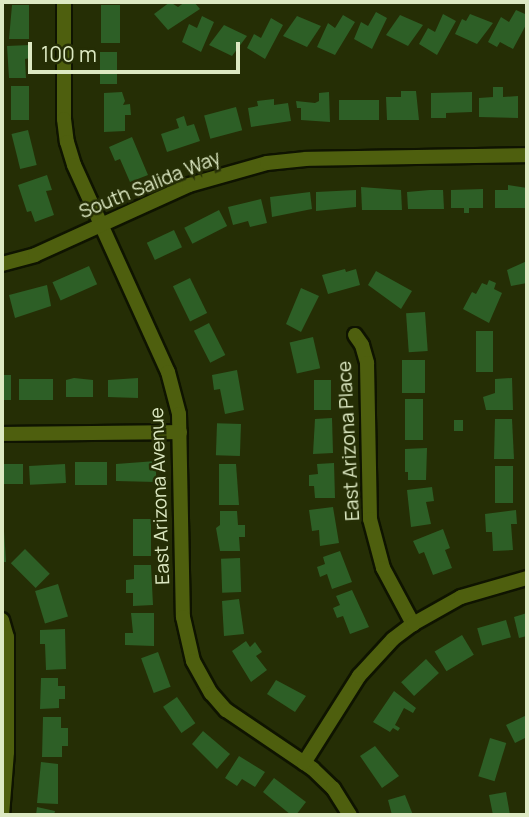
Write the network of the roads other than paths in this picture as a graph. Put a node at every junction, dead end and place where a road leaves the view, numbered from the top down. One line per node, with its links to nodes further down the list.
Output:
1 (64, 2): 3 (street, East Arizona Avenue)
2 (527, 155): 3 (street, South Salida Way)
3 (101, 224): 4 (street, South Salida Way); 6 (street, East Arizona Avenue)
4 (2, 264)
5 (355, 335): 10 (street, East Arizona Place)
6 (180, 432): 7 (street); 11 (street, East Arizona Avenue)
7 (2, 434)
8 (527, 578): 10 (street)
9 (2, 620): 12 (street)
10 (412, 624): 11 (street)
11 (304, 762): 13 (street, East Arizona Avenue)
12 (2, 815)
13 (350, 815)

